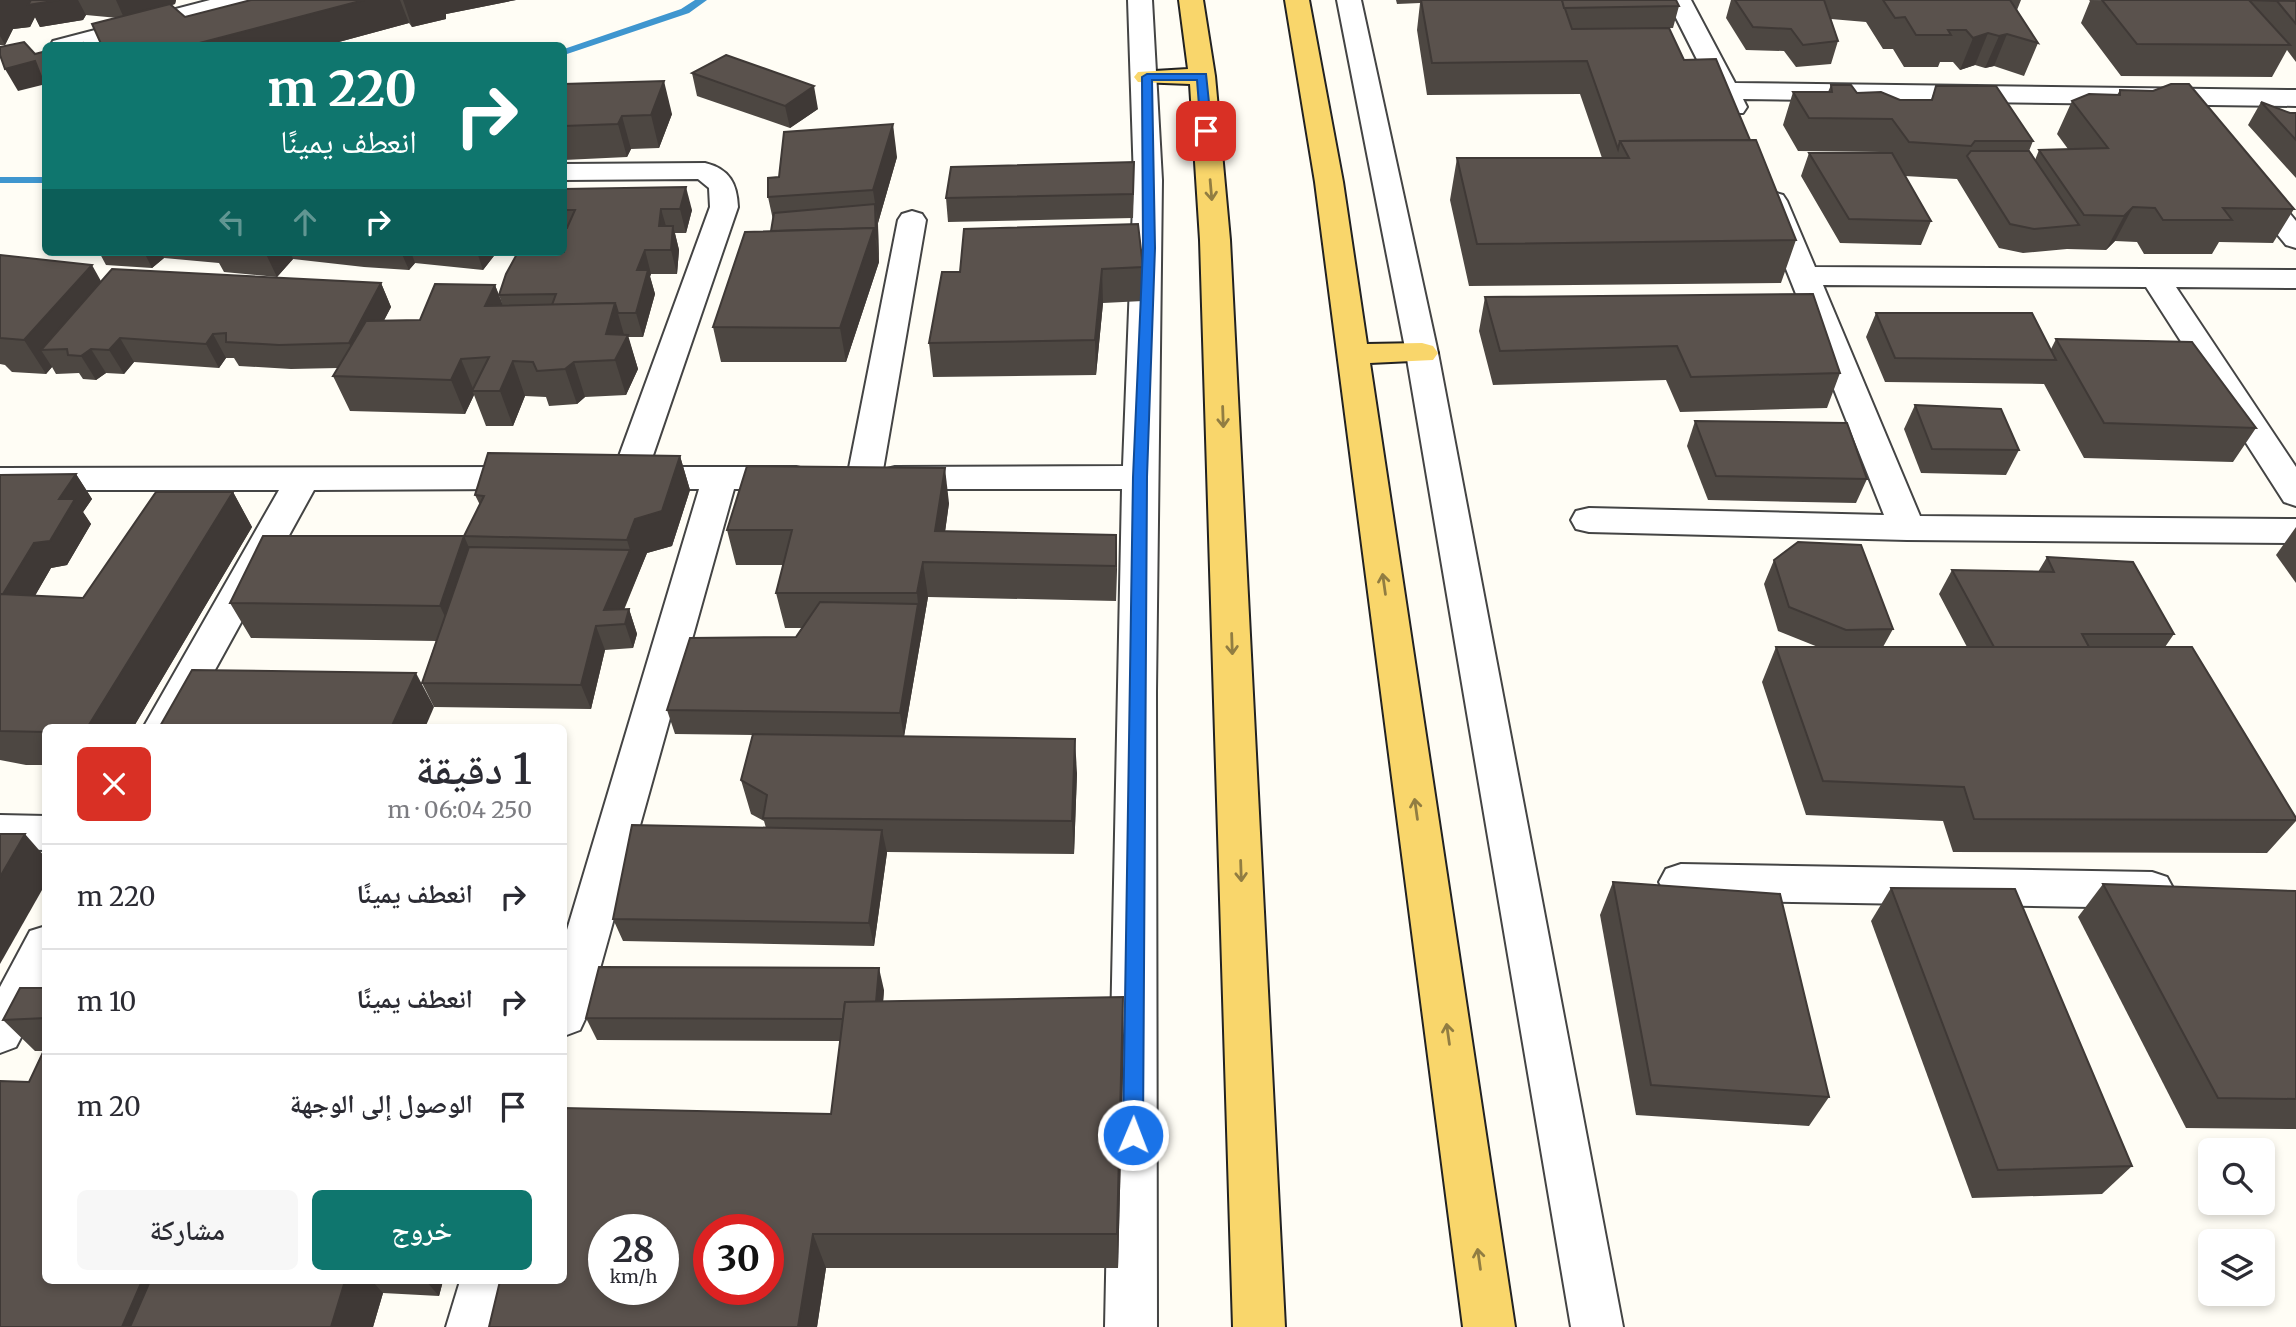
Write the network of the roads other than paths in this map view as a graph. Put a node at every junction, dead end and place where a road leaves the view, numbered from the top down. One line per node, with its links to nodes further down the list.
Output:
1 (238, 0): 7 (street)
2 (1140, 0): 10 (street)
3 (1191, 0): 9 (main road)
4 (1297, 0): 24 (main road)
5 (1349, 0): 25 (street)
6 (1679, 0): 11 (street)
7 (195, 6): 8 (street)
8 (75, 42)
9 (1202, 76): 10 (main road); 47 (main road, one-way to 47)
10 (1147, 77): 26 (street)
11 (1728, 91): 12 (street); 14 (street)
12 (2176, 97): 13 (street); 15 (street)
13 (2296, 98)
14 (1743, 128)
15 (2202, 128)
16 (2236, 168): 20 (street)
17 (567, 172): 28 (street)
18 (1763, 178): 21 (street)
19 (912, 220): 29 (street)
20 (2296, 239)
21 (1803, 276): 23 (street); 34 (street)
22 (2296, 279): 23 (street)
23 (2157, 281): 32 (street)
24 (1352, 354): 25 (main road); 48 (main road, one-way to 24)
25 (1422, 354): 49 (street)
26 (1140, 477): 29 (street); 46 (street)
27 (560, 478): 31 (street)
28 (720, 478): 29 (street); 42 (street)
29 (842, 478)
30 (0, 479): 31 (street)
31 (303, 479): 36 (street)
32 (2296, 494)
33 (1589, 520): 34 (street)
34 (1907, 528): 35 (street)
35 (2296, 531)
36 (165, 724)
37 (0, 832): 38 (street)
38 (42, 833)
39 (1681, 882): 40 (street)
40 (2184, 890)
41 (42, 953): 43 (street)
42 (567, 1005)
43 (0, 1032)
44 (485, 1284): 45 (street)
45 (472, 1327)
46 (1131, 1327)
47 (1259, 1327)
48 (1489, 1327)
49 (1597, 1327)

